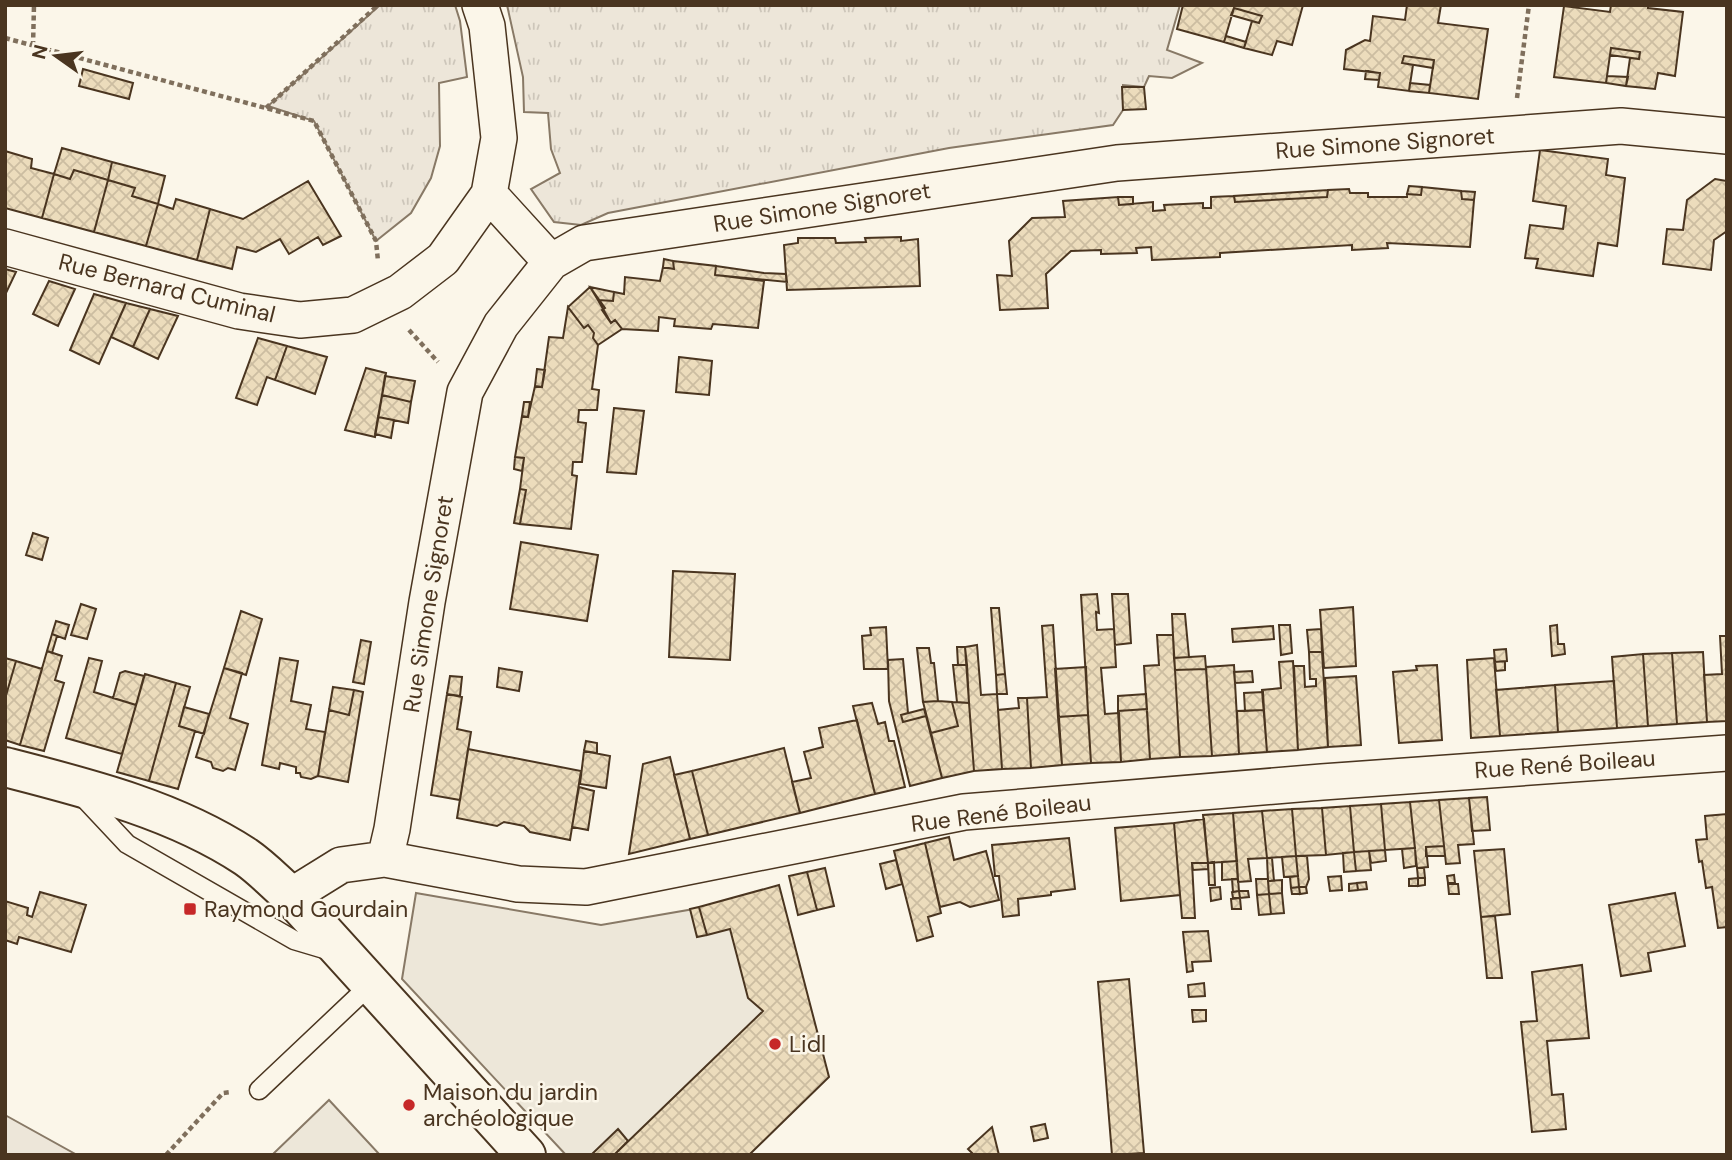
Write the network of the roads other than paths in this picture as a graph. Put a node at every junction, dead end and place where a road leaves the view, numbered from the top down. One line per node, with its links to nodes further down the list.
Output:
1 (480, 5): 3 (street, Rue Bernard Cuminal)
2 (1727, 135): 5 (street, Rue Simone Signoret)
3 (489, 194): 4 (street, Rue Bernard Cuminal); 5 (street)
4 (5, 247)
5 (551, 262): 9 (street, Rue Simone Signoret)
6 (1727, 752): 9 (street, Rue René Boileau)
7 (5, 767): 8 (street)
8 (72, 786): 10 (street); 11 (lane)
9 (385, 859): 10 (street, Rue René Boileau)
10 (291, 896): 11 (street)
11 (342, 954): 12 (street)
12 (370, 985): 13 (lane); 14 (street)
13 (259, 1090)
14 (512, 1150)

